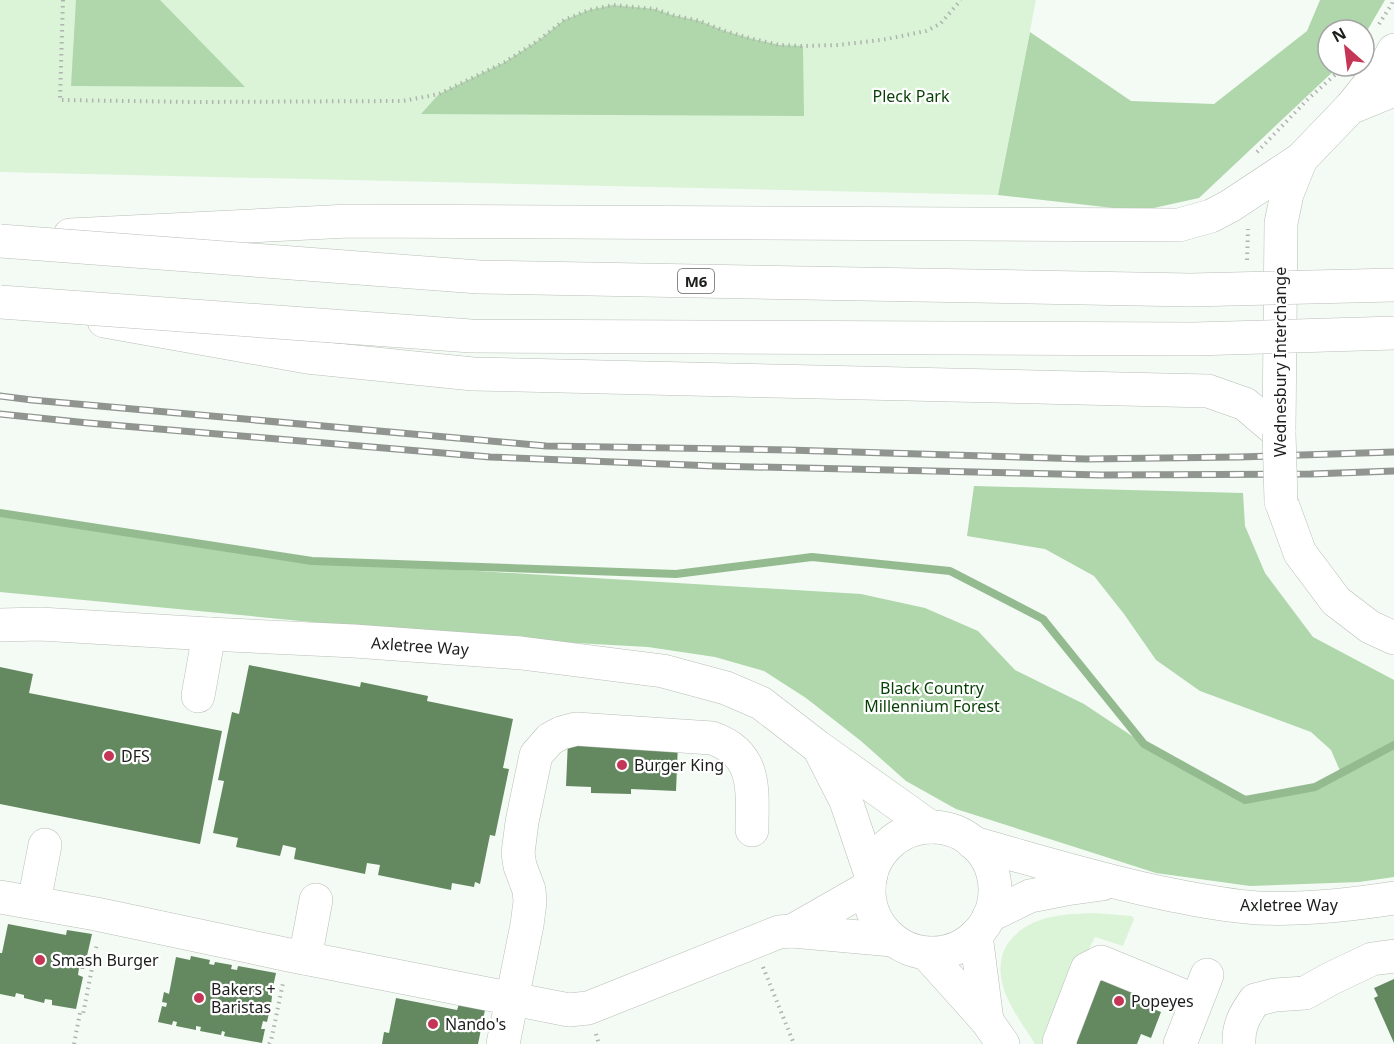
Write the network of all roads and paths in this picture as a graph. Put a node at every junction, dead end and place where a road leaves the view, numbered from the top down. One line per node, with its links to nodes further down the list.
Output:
1 (63, 0): 2 (path)
2 (961, 0)
3 (1394, 50): 5 (main road)
4 (1394, 90): 5 (main road, Wednesbury Interchange)
5 (1350, 108): 6 (main road, Wednesbury Interchange)
6 (1301, 159): 7 (main road, bridge); 11 (main road, Wednesbury Interchange)
7 (0, 240): 8 (main road, M6, bridge)
8 (1394, 285)
9 (0, 303): 10 (main road, bridge); 11 (main road, bridge)
10 (1394, 333)
11 (1279, 433): 14 (main road, Wednesbury Interchange, bridge)
12 (0, 625): 13 (main road, Axletree Way)
13 (209, 634): 15 (main road); 16 (main road, Axletree Way)
14 (1394, 638)
15 (198, 696)
16 (818, 747): 17 (main road, Axletree Way); 21 (main road, Axletree Way)
17 (930, 827): 19 (main road); 21 (main road)
18 (752, 830): 37 (main road)
19 (973, 843): 22 (main road, Axletree Way); 28 (main road)
20 (45, 844): 26 (main road)
21 (870, 881): 29 (main road); 30 (main road)
22 (1114, 882): 24 (main road, Axletree Way); 28 (main road, Axletree Way)
23 (0, 897): 26 (main road)
24 (1394, 898)
25 (316, 900): 33 (main road)
26 (34, 902): 27 (main road)
27 (102, 915): 33 (main road); 39 (path)
28 (983, 925): 31 (main road); 38 (main road)
29 (792, 931): 30 (main road); 37 (main road)
30 (893, 940): 31 (main road)
31 (926, 953): 38 (main road)
32 (1394, 956): 44 (main road)
33 (305, 958): 37 (main road)
34 (1207, 975): 43 (main road)
35 (773, 993): 41 (path)
36 (1179, 994): 42 (main road)
37 (512, 1000): 40 (main road)
38 (995, 1032)
39 (74, 1044)
40 (503, 1044)
41 (794, 1044)
42 (1060, 1044)
43 (1180, 1044)
44 (1239, 1044)

